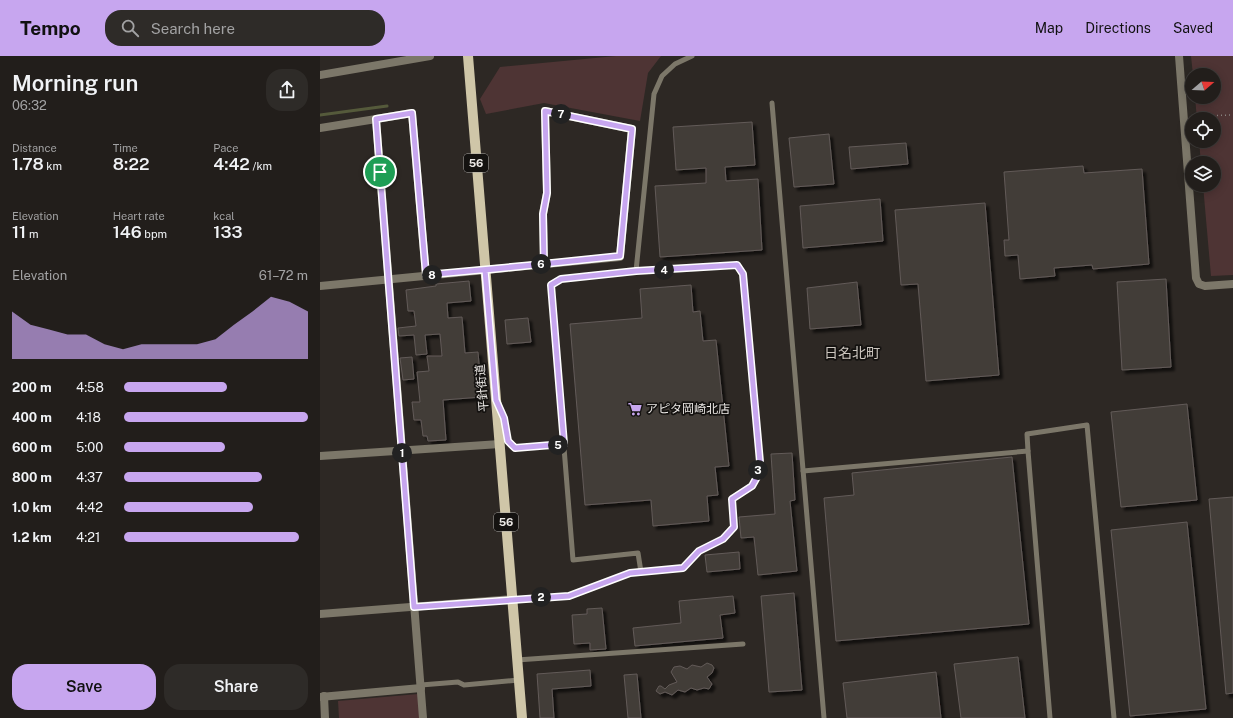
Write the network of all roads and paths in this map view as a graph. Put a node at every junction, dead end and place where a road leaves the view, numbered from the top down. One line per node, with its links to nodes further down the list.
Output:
1 (430, 56): 5 (street)
2 (468, 56): 12 (main road, 平針街道 / 56)
3 (692, 56): 13 (lane)
4 (1179, 56): 16 (street)
5 (321, 74)
6 (772, 103): 24 (lane)
7 (1221, 115): 8 (path)
8 (1233, 115)
9 (376, 119): 10 (street); 14 (street); 15 (street)
10 (320, 128)
11 (544, 264): 11 (street); 12 (street)
12 (485, 270): 14 (street); 18 (main road, 平針街道 / 56)
13 (636, 271): 20 (lane); 25 (lane)
14 (426, 275): 15 (street)
15 (388, 279): 17 (street); 21 (street)
16 (1233, 284)
17 (320, 286)
18 (496, 400): 19 (main road, 平針街道 / 56); 20 (lane)
19 (500, 444): 21 (street); 26 (main road, 平針街道 / 56)
20 (564, 444): 25 (lane)
21 (402, 450): 23 (street); 27 (street)
22 (1028, 451): 24 (lane); 38 (lane); 39 (lane)
23 (320, 456)
24 (803, 471): 37 (lane)
25 (641, 572): 26 (lane)
26 (512, 599): 27 (street); 30 (main road, 平針街道 / 56)
27 (414, 607): 28 (street); 32 (street)
28 (320, 614)
29 (743, 644): 30 (lane)
30 (517, 660): 31 (main road, 平針街道 / 56)
31 (519, 680): 32 (lane); 36 (main road, 平針街道 / 56)
32 (421, 687): 33 (street); 35 (street)
33 (322, 697): 34 (street)
34 (325, 718)
35 (423, 718)
36 (522, 718)
37 (824, 718)
38 (1050, 718)
39 (1114, 718)

